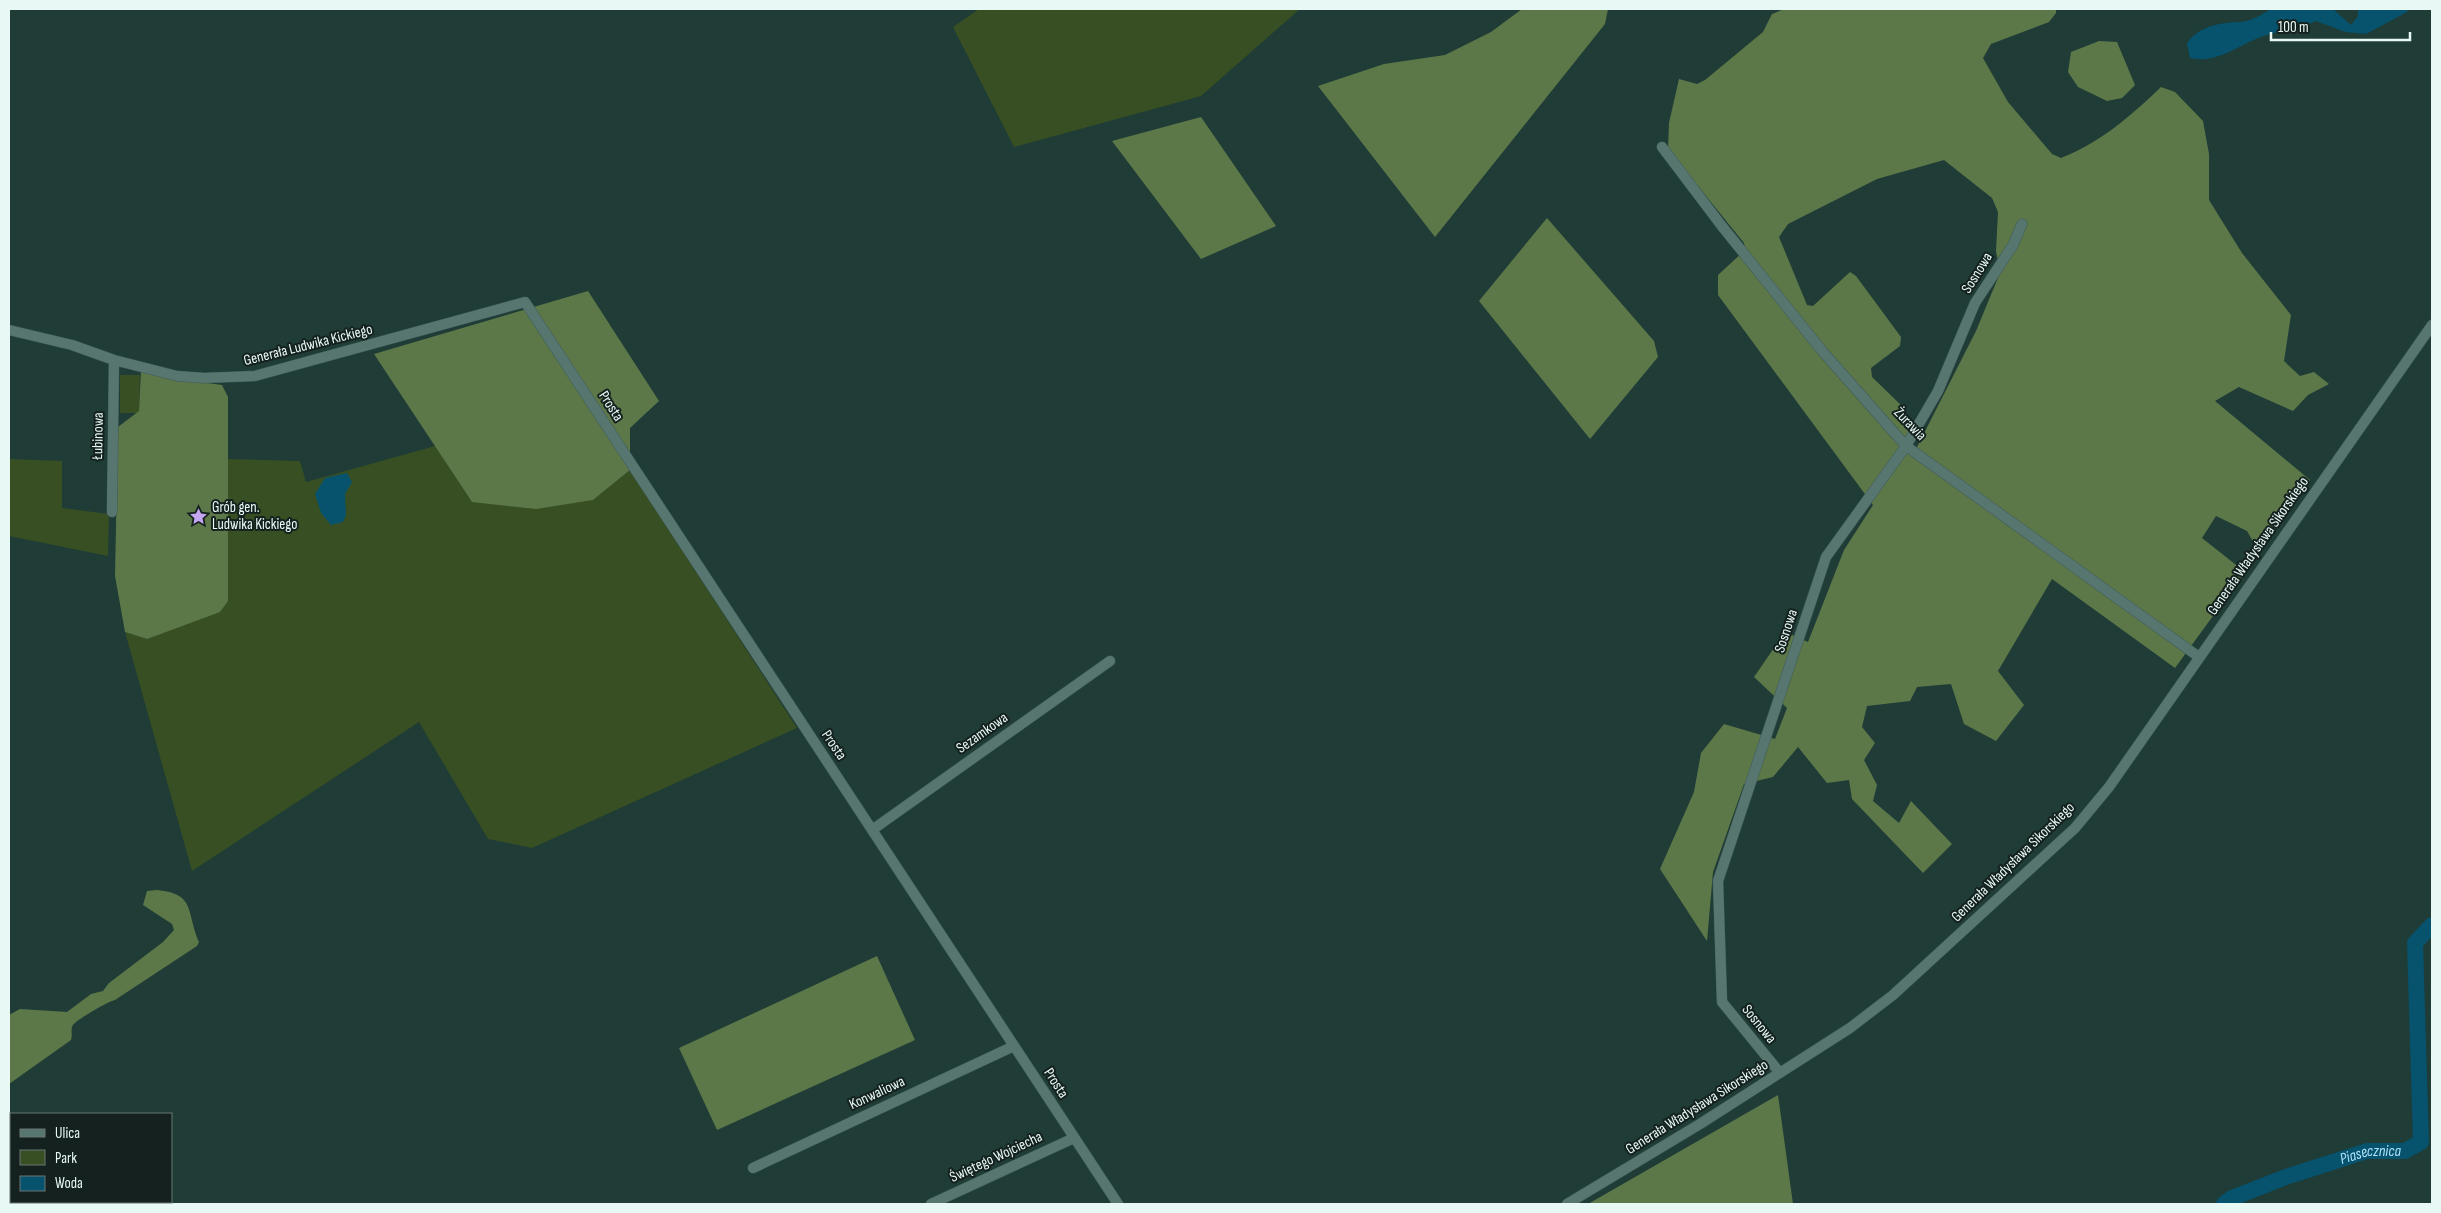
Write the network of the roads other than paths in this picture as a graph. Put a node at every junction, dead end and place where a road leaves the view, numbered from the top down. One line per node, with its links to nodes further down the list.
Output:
1 (1662, 147): 7 (street, Żurawia)
2 (2022, 224): 7 (street, Sosnowa)
3 (525, 302): 6 (street, Generała Ludwika Kickiego); 11 (street, Prosta)
4 (2432, 325): 9 (street, Generała Władysława Sikorskiego)
5 (9, 330): 6 (street, Generała Ludwika Kickiego)
6 (114, 360): 8 (street, Łubinowa)
7 (1906, 446): 9 (street, Żurawia); 13 (street, Sosnowa)
8 (112, 512)
9 (2199, 657): 13 (street, Generała Władysława Sikorskiego)
10 (1110, 661): 11 (street, Sezamkowa)
11 (872, 830): 12 (street, Prosta)
12 (1014, 1046): 14 (street, Prosta); 15 (street, Konwaliowa)
13 (1780, 1073): 18 (street, Generała Władysława Sikorskiego)
14 (1074, 1138): 16 (street, Świętego Wojciecha); 17 (street, Prosta)
15 (753, 1168)
16 (931, 1204)
17 (1118, 1204)
18 (1567, 1204)

